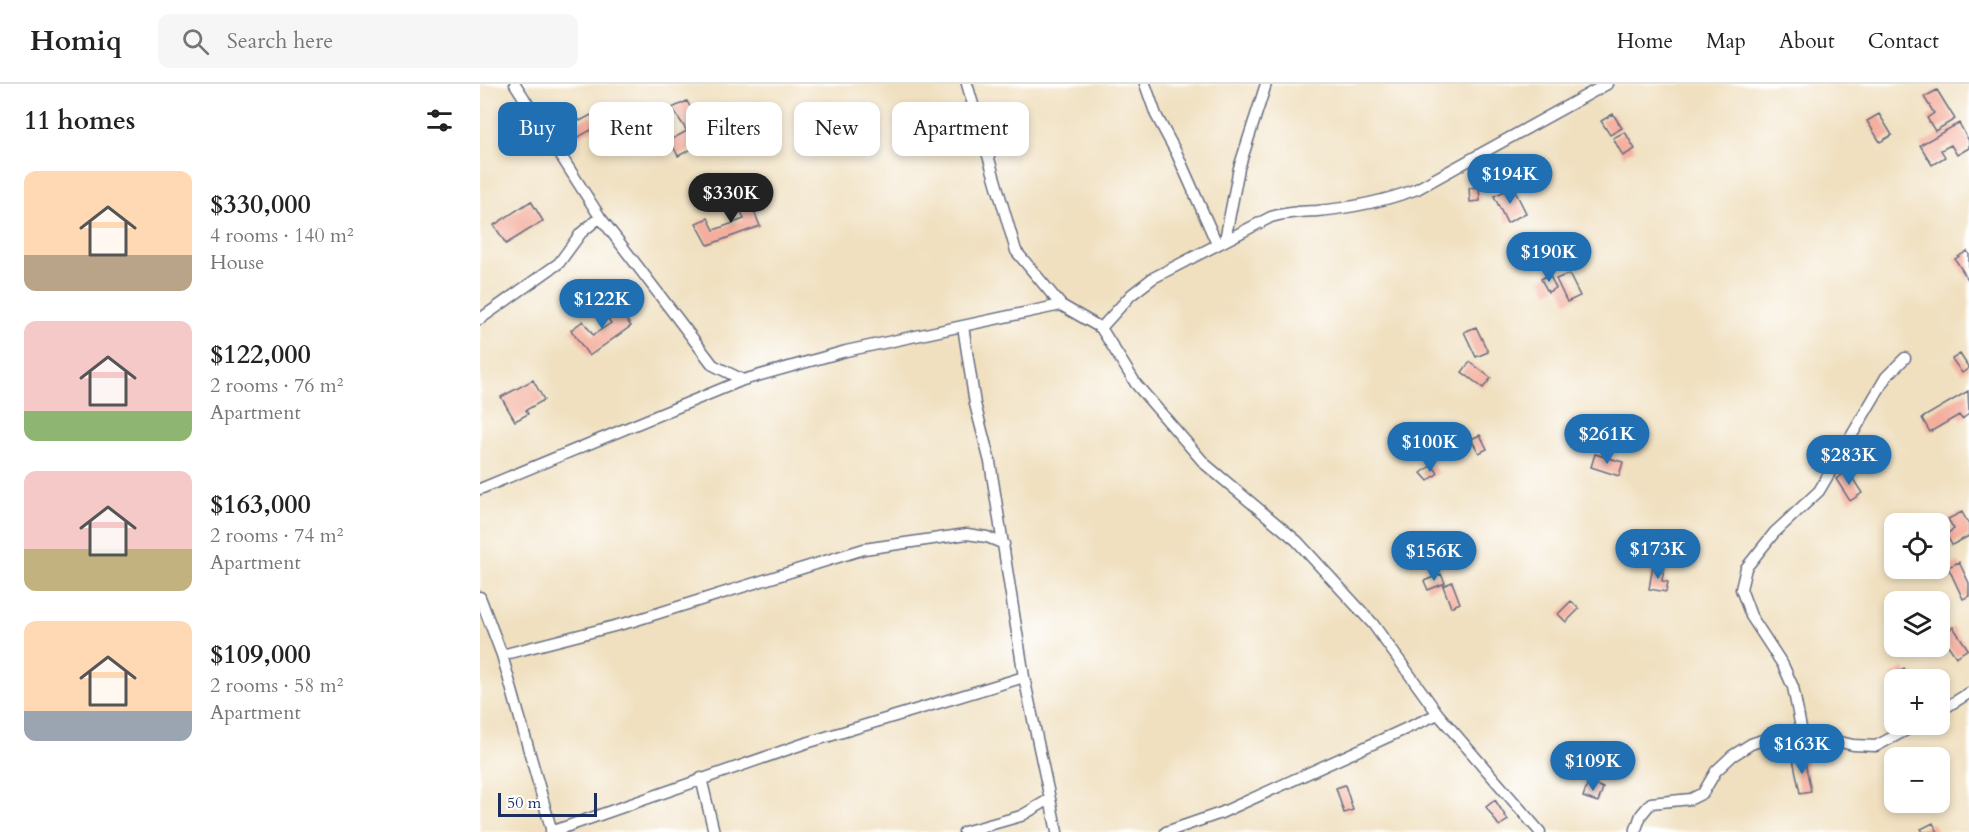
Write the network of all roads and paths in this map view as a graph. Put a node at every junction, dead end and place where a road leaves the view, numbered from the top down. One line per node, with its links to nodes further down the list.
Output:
1 (515, 84): 6 (street)
2 (967, 84): 8 (street)
3 (1145, 84): 7 (street)
4 (1266, 84): 7 (street)
5 (1607, 84): 7 (street)
6 (600, 217): 9 (street); 13 (street)
7 (1221, 242): 11 (street)
8 (1061, 305): 10 (street); 11 (street)
9 (480, 319)
10 (963, 326): 13 (street); 15 (street)
11 (1101, 328): 21 (street)
12 (1905, 358): 22 (street)
13 (743, 380): 14 (street)
14 (480, 489)
15 (1004, 544): 17 (street); 18 (street)
16 (480, 597): 17 (street)
17 (502, 655): 26 (street)
18 (1024, 676): 24 (street); 25 (street)
19 (1969, 693): 20 (street)
20 (1950, 705)
21 (1438, 714): 30 (street); 31 (street)
22 (1802, 733): 23 (street); 32 (street)
23 (1897, 735)
24 (702, 778): 26 (street); 27 (street)
25 (1050, 799): 28 (street); 29 (street)
26 (552, 832)
27 (714, 832)
28 (964, 832)
29 (1057, 832)
30 (1166, 832)
31 (1540, 832)
32 (1635, 832)

